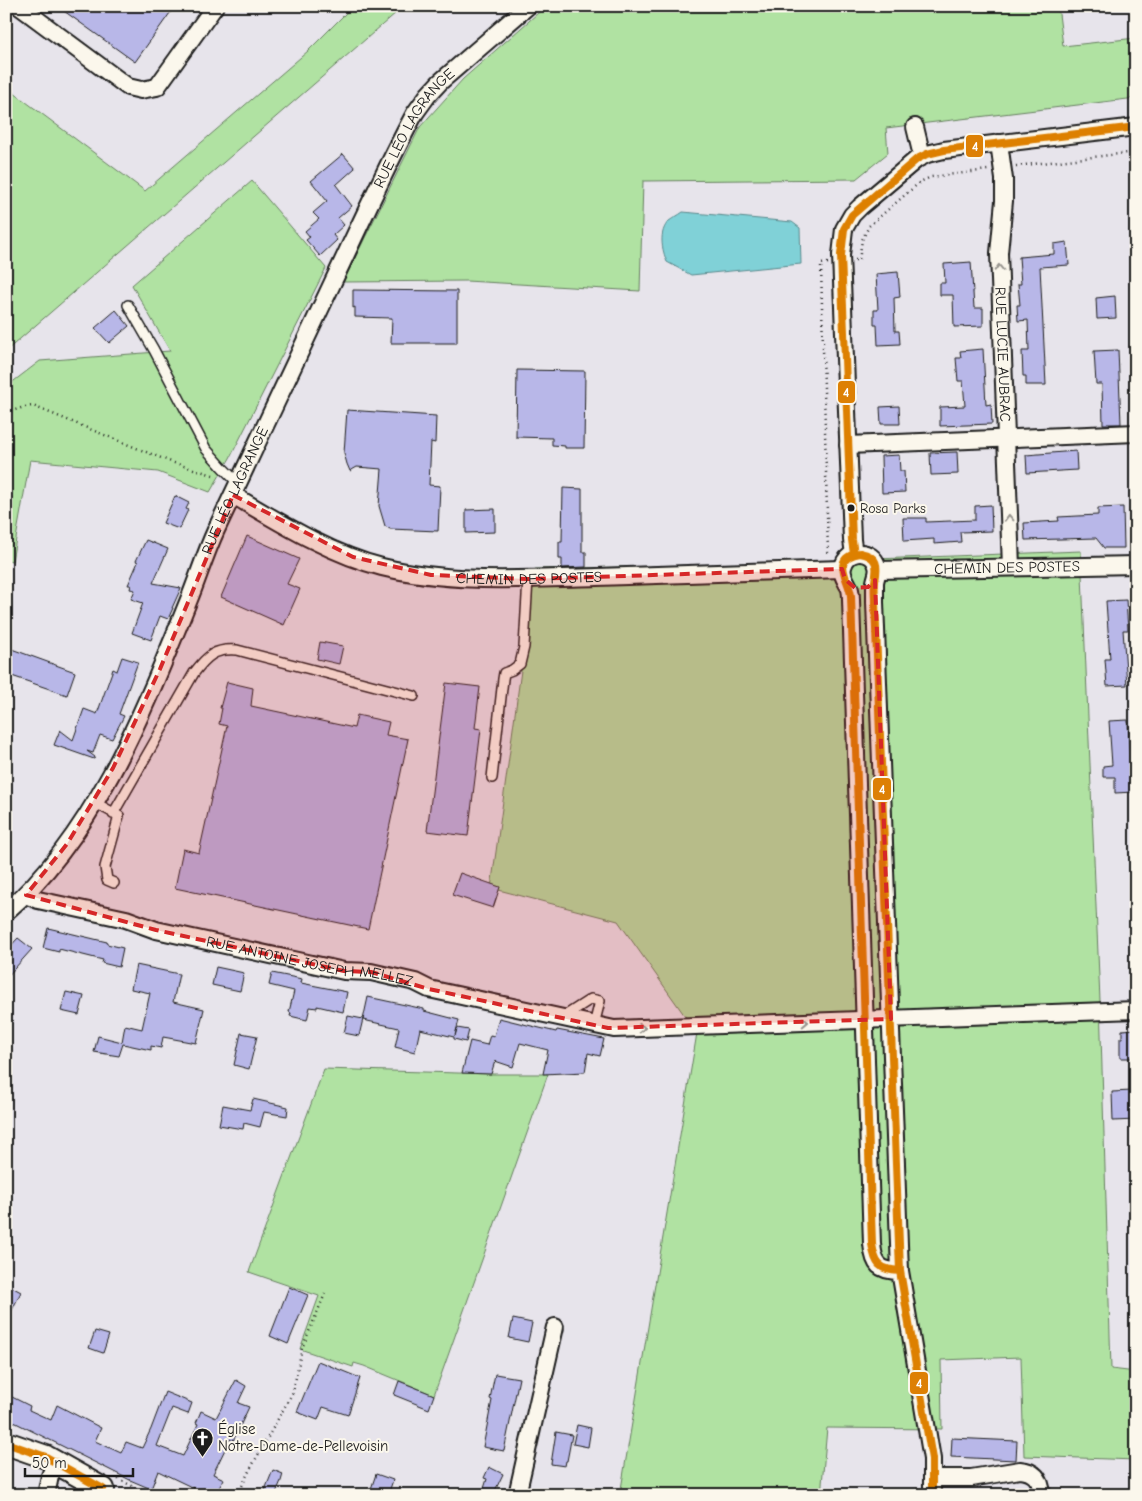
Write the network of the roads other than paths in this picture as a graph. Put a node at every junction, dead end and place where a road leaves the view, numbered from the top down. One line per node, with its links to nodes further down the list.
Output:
1 (20, 6): 2 (street)
2 (215, 6)
3 (528, 6): 12 (street, RUE LÉO LAGRANGE)
4 (916, 127): 7 (street)
5 (1136, 127): 6 (street)
6 (999, 143): 7 (street); 10 (street, RUE LUCIE AUBRAC, one-way to 6)
7 (922, 156): 11 (street)
8 (128, 306): 12 (lane)
9 (1136, 433): 10 (street)
10 (1006, 438): 11 (street); 15 (street, RUE LUCIE AUBRAC, one-way to 10)
11 (848, 445): 13 (street)
12 (235, 489): 18 (street, CHEMIN DES POSTES); 21 (street, RUE LÉO LAGRANGE)
13 (854, 554): 16 (street); 17 (street)
14 (1136, 564): 15 (street, CHEMIN DES POSTES)
15 (1011, 567): 17 (street, CHEMIN DES POSTES)
16 (840, 574): 17 (street); 18 (street, CHEMIN DES POSTES); 29 (street)
17 (877, 575): 28 (street)
18 (528, 579): 20 (lane)
19 (414, 696): 22 (lane)
20 (492, 778)
21 (94, 802): 22 (lane); 24 (street, RUE LÉO LAGRANGE)
22 (113, 814): 23 (lane)
23 (114, 883)
24 (26, 895): 25 (street, RUE LÉO LAGRANGE); 27 (street, RUE ANTOINE JOSEPH MELLEZ)
25 (6, 912)
26 (1136, 1010): 28 (street, RUE ANTOINE JOSEPH MELLEZ)
27 (561, 1018): 30 (street, RUE ANTOINE JOSEPH MELLEZ); 30 (lane)
28 (891, 1019): 29 (street, RUE ANTOINE JOSEPH MELLEZ); 31 (street)
29 (866, 1020): 30 (street, RUE ANTOINE JOSEPH MELLEZ, one-way to 29); 31 (street)
30 (594, 1025)
31 (900, 1271): 35 (street)
32 (555, 1328): 39 (street)
33 (6, 1443): 34 (main road)
34 (56, 1462): 37 (main road); 38 (street)
35 (933, 1478): 36 (street); 40 (street)
36 (1041, 1488)
37 (107, 1493)
38 (46, 1495)
39 (517, 1495)
40 (932, 1495)

